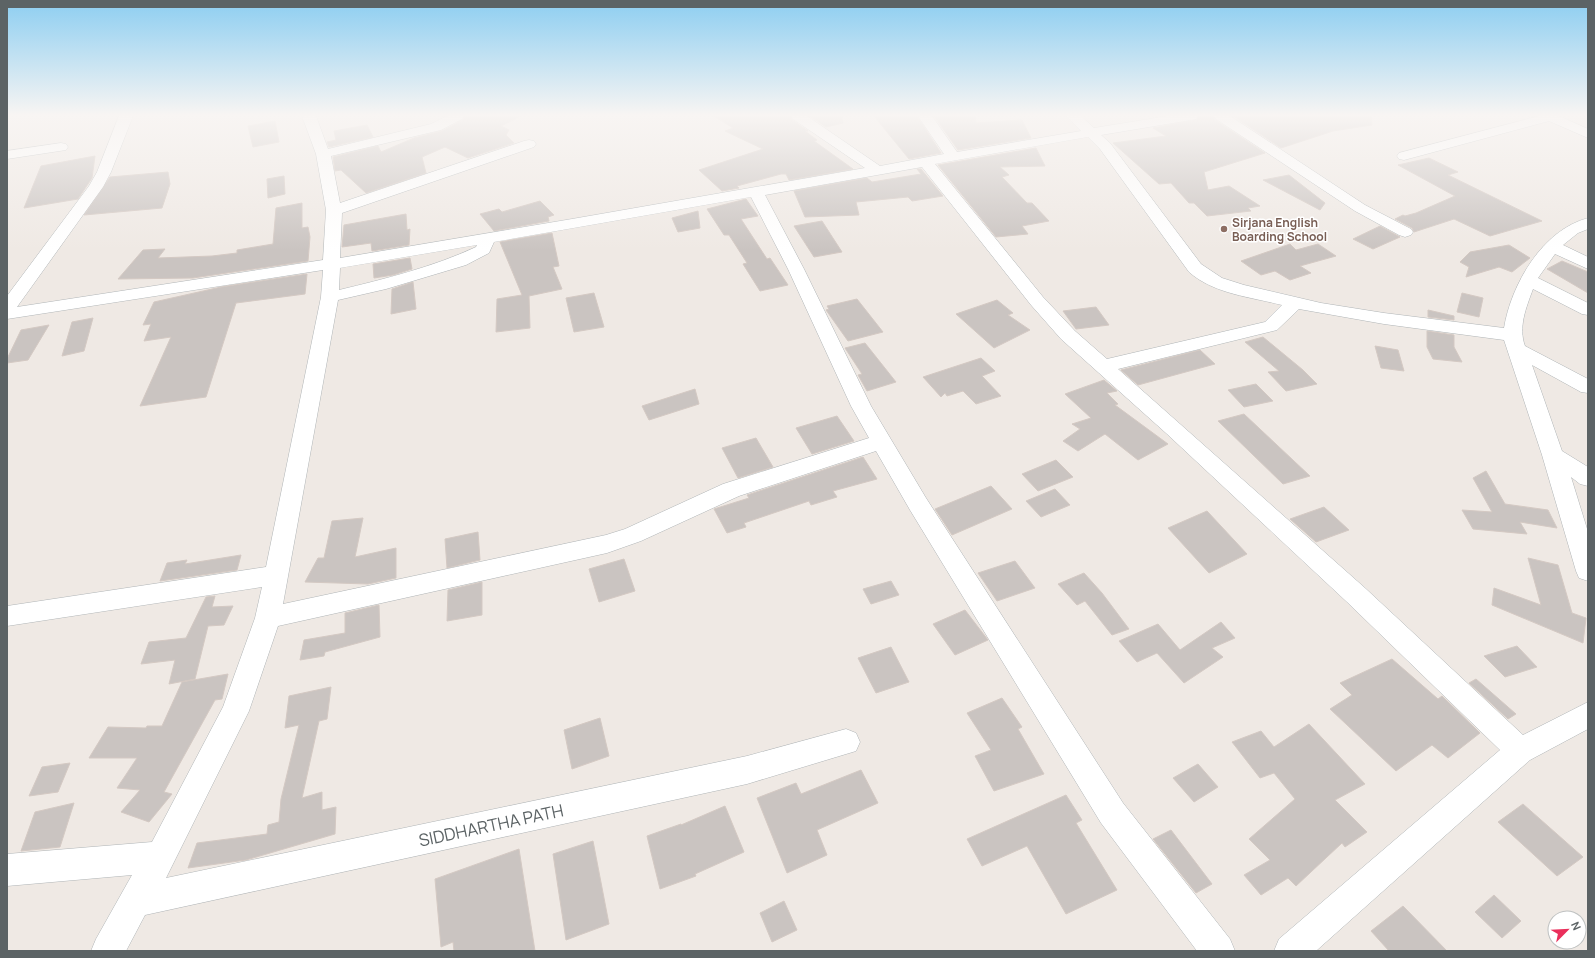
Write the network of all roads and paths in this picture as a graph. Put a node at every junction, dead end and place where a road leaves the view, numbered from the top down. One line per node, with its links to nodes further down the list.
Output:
1 (108, 161): 21 (street)
2 (323, 161): 11 (street)
3 (480, 161): 11 (street)
4 (863, 161): 9 (street)
5 (935, 161): 8 (street)
6 (1116, 161): 20 (street)
7 (1289, 161): 13 (street)
8 (926, 162): 9 (street); 25 (street)
9 (877, 170): 10 (street)
10 (755, 191): 14 (street); 27 (street)
11 (334, 210): 16 (street)
12 (1588, 223): 15 (street)
13 (1405, 232)
14 (487, 239): 16 (street); 19 (street)
15 (1552, 246): 17 (street); 18 (street)
16 (333, 264): 19 (street); 23 (street)
17 (1588, 264)
18 (1528, 280): 22 (street); 24 (street)
19 (330, 297): 31 (street)
20 (1294, 304): 24 (street); 25 (street)
21 (7, 308)
22 (1588, 310)
23 (7, 314)
24 (1514, 342): 26 (street); 28 (street)
25 (1103, 366): 36 (street)
26 (1588, 387)
27 (882, 441): 33 (street); 41 (street)
28 (1553, 455): 29 (street); 30 (street)
29 (1588, 478)
30 (1588, 571)
31 (275, 575): 32 (street); 33 (street)
32 (7, 616)
33 (268, 618): 37 (street)
34 (1586, 719): 36 (street)
35 (846, 742): 39 (street, SIDDHARTHA PATH)
36 (1520, 751): 42 (street)
37 (161, 857): 38 (street); 39 (street)
38 (7, 870)
39 (135, 901): 40 (street)
40 (108, 951)
41 (1218, 951)
42 (1291, 951)

